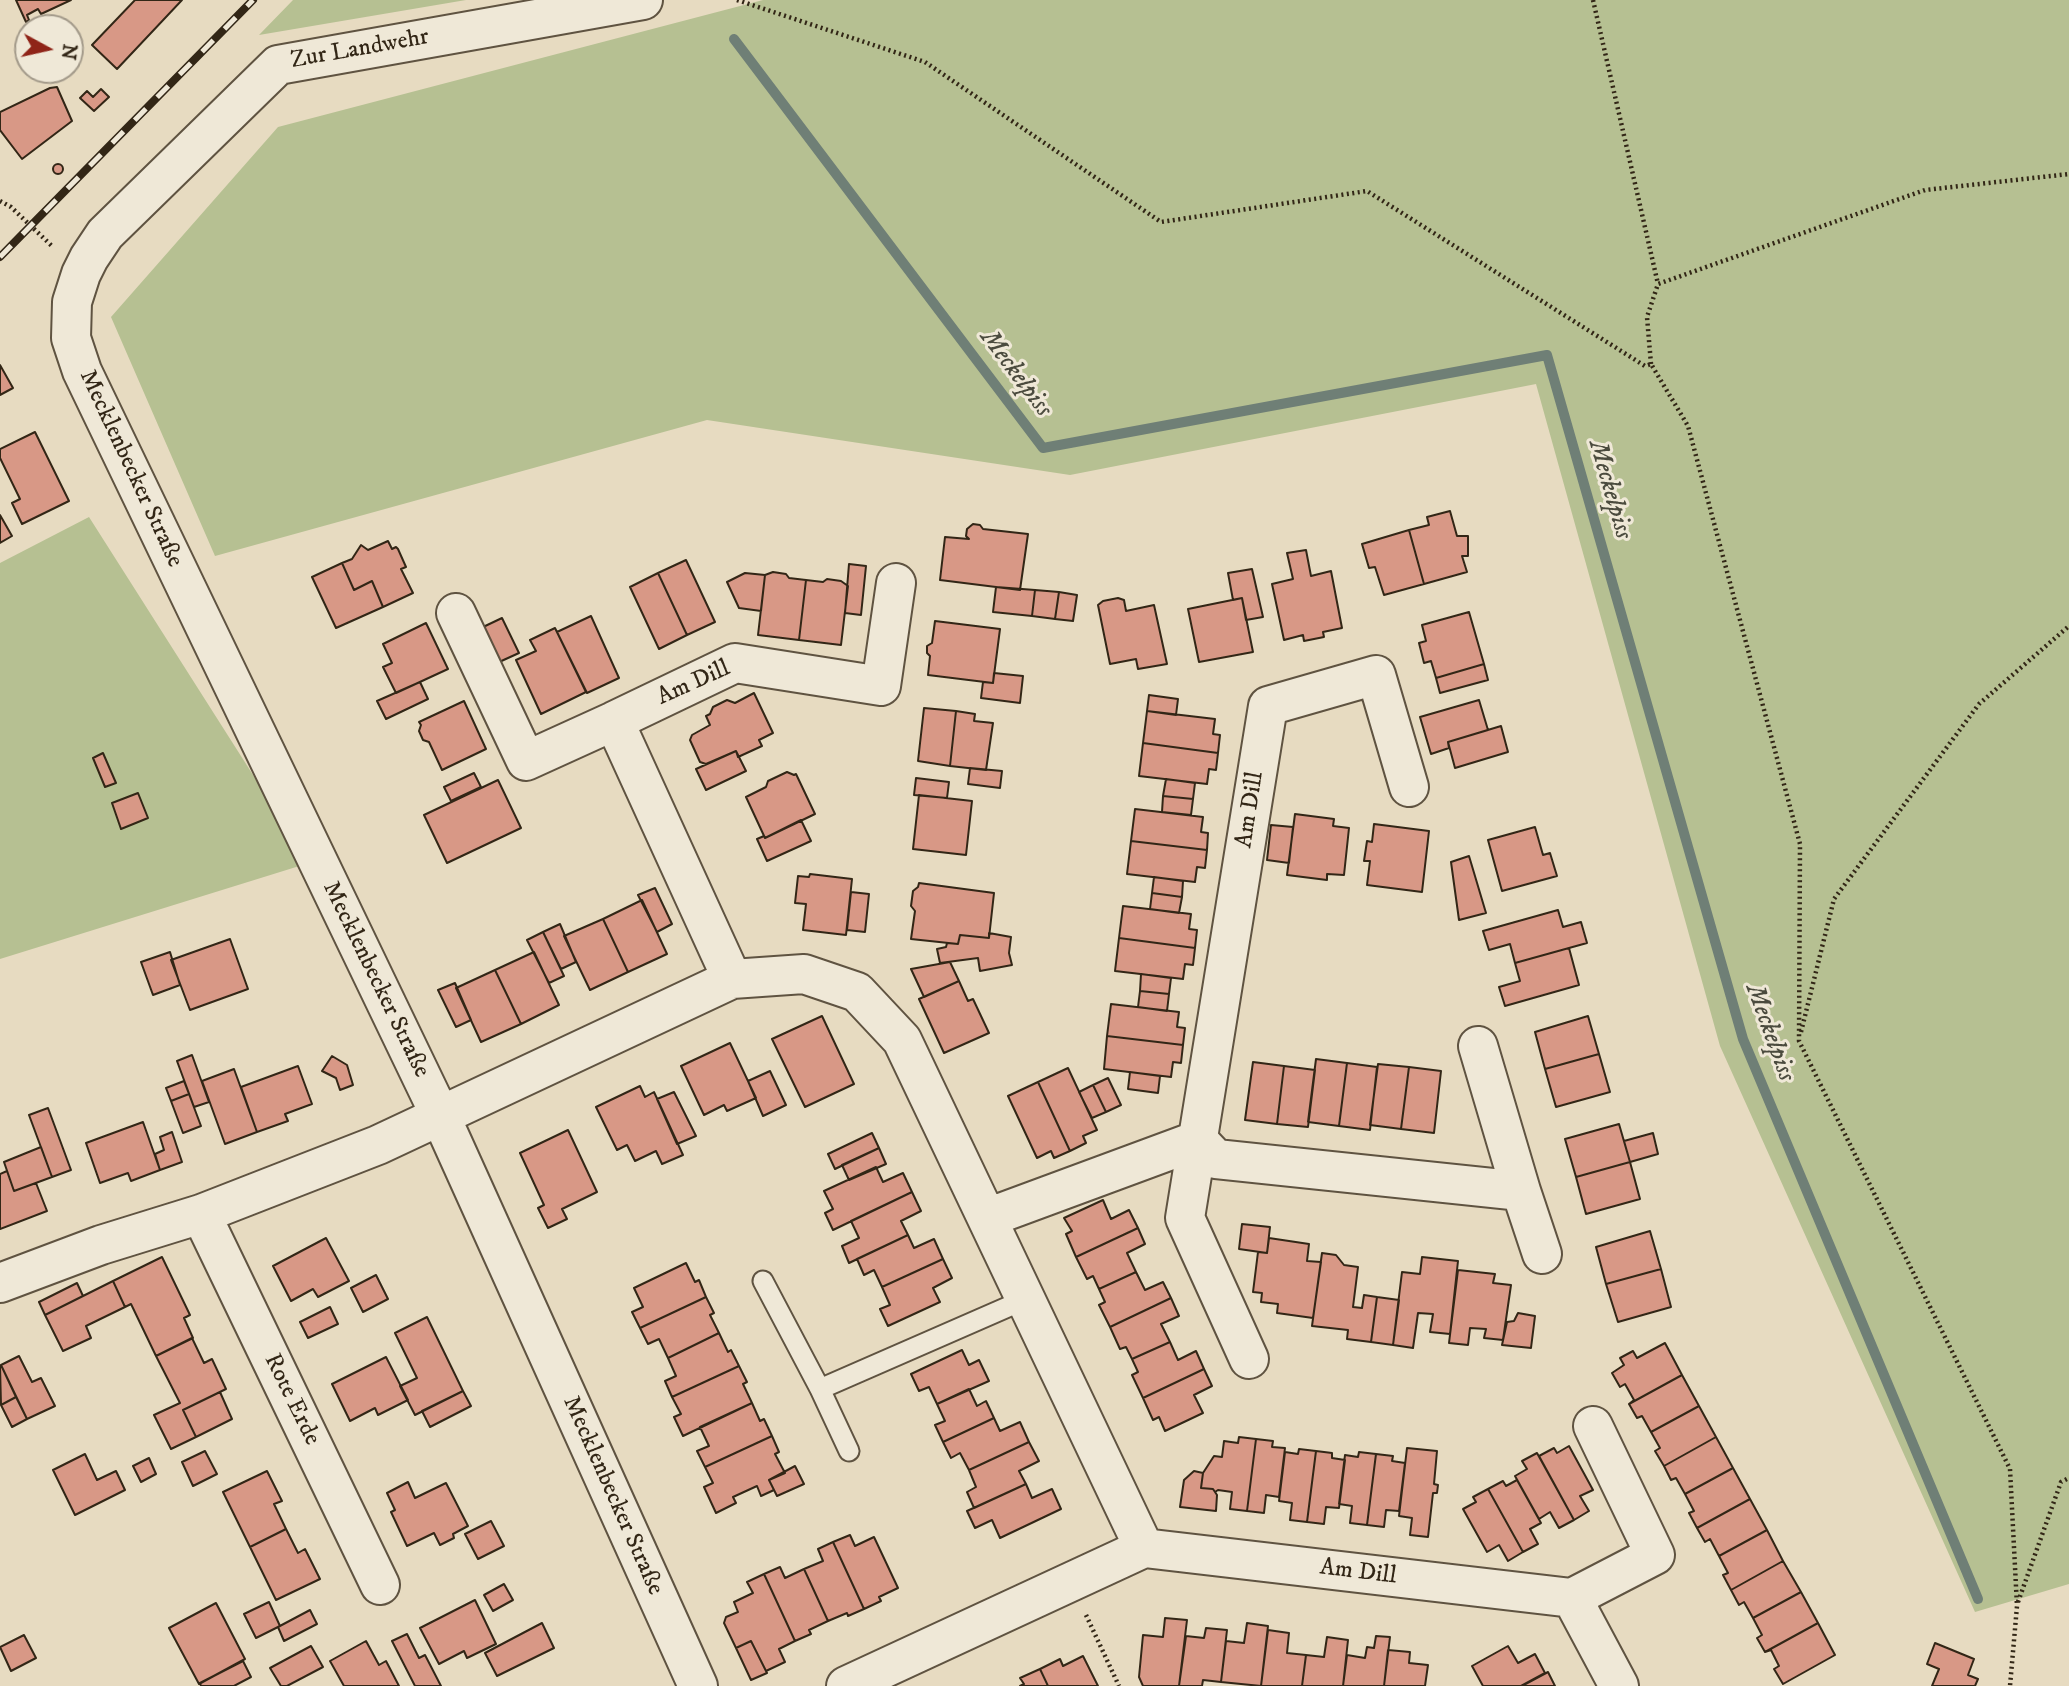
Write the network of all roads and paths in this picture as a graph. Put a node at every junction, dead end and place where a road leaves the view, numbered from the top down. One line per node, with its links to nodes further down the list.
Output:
1 (643, 0): 6 (street, Zur Landwehr)
2 (737, 0): 8 (path)
3 (1593, 0): 7 (path)
4 (2069, 174): 7 (path)
5 (0, 201): 6 (path)
6 (81, 274): 17 (street, Mecklenbecker Straße)
7 (1658, 284): 8 (path)
8 (1651, 364): 15 (path)
9 (896, 583): 12 (street, Am Dill)
10 (456, 612): 12 (street, Am Dill)
11 (2069, 626): 15 (path)
12 (614, 721): 14 (street)
13 (1409, 787): 18 (street, Am Dill)
14 (732, 979): 17 (street); 21 (street)
15 (1799, 1041): 35 (path)
16 (1478, 1046): 19 (street)
17 (440, 1115): 20 (street); 36 (street, Mecklenbecker Straße)
18 (1198, 1140): 19 (street); 21 (street); 26 (street, Am Dill)
19 (1521, 1191): 22 (street)
20 (201, 1214): 24 (street); 33 (street, Rote Erde)
21 (987, 1218): 25 (street)
22 (1542, 1254)
23 (763, 1282): 27 (lane)
24 (0, 1283)
25 (1026, 1299): 27 (lane); 31 (street)
26 (1249, 1359)
27 (820, 1389): 29 (lane)
28 (1593, 1426): 34 (street)
29 (849, 1451)
30 (2069, 1478): 35 (path)
31 (1144, 1548): 32 (street); 34 (street, Am Dill)
32 (1071, 1582): 37 (street); 38 (path)
33 (380, 1585)
34 (1572, 1598): 39 (street)
35 (2017, 1606): 40 (path)
36 (698, 1686)
37 (846, 1686)
38 (1119, 1686)
39 (1619, 1686)
40 (2010, 1686)

